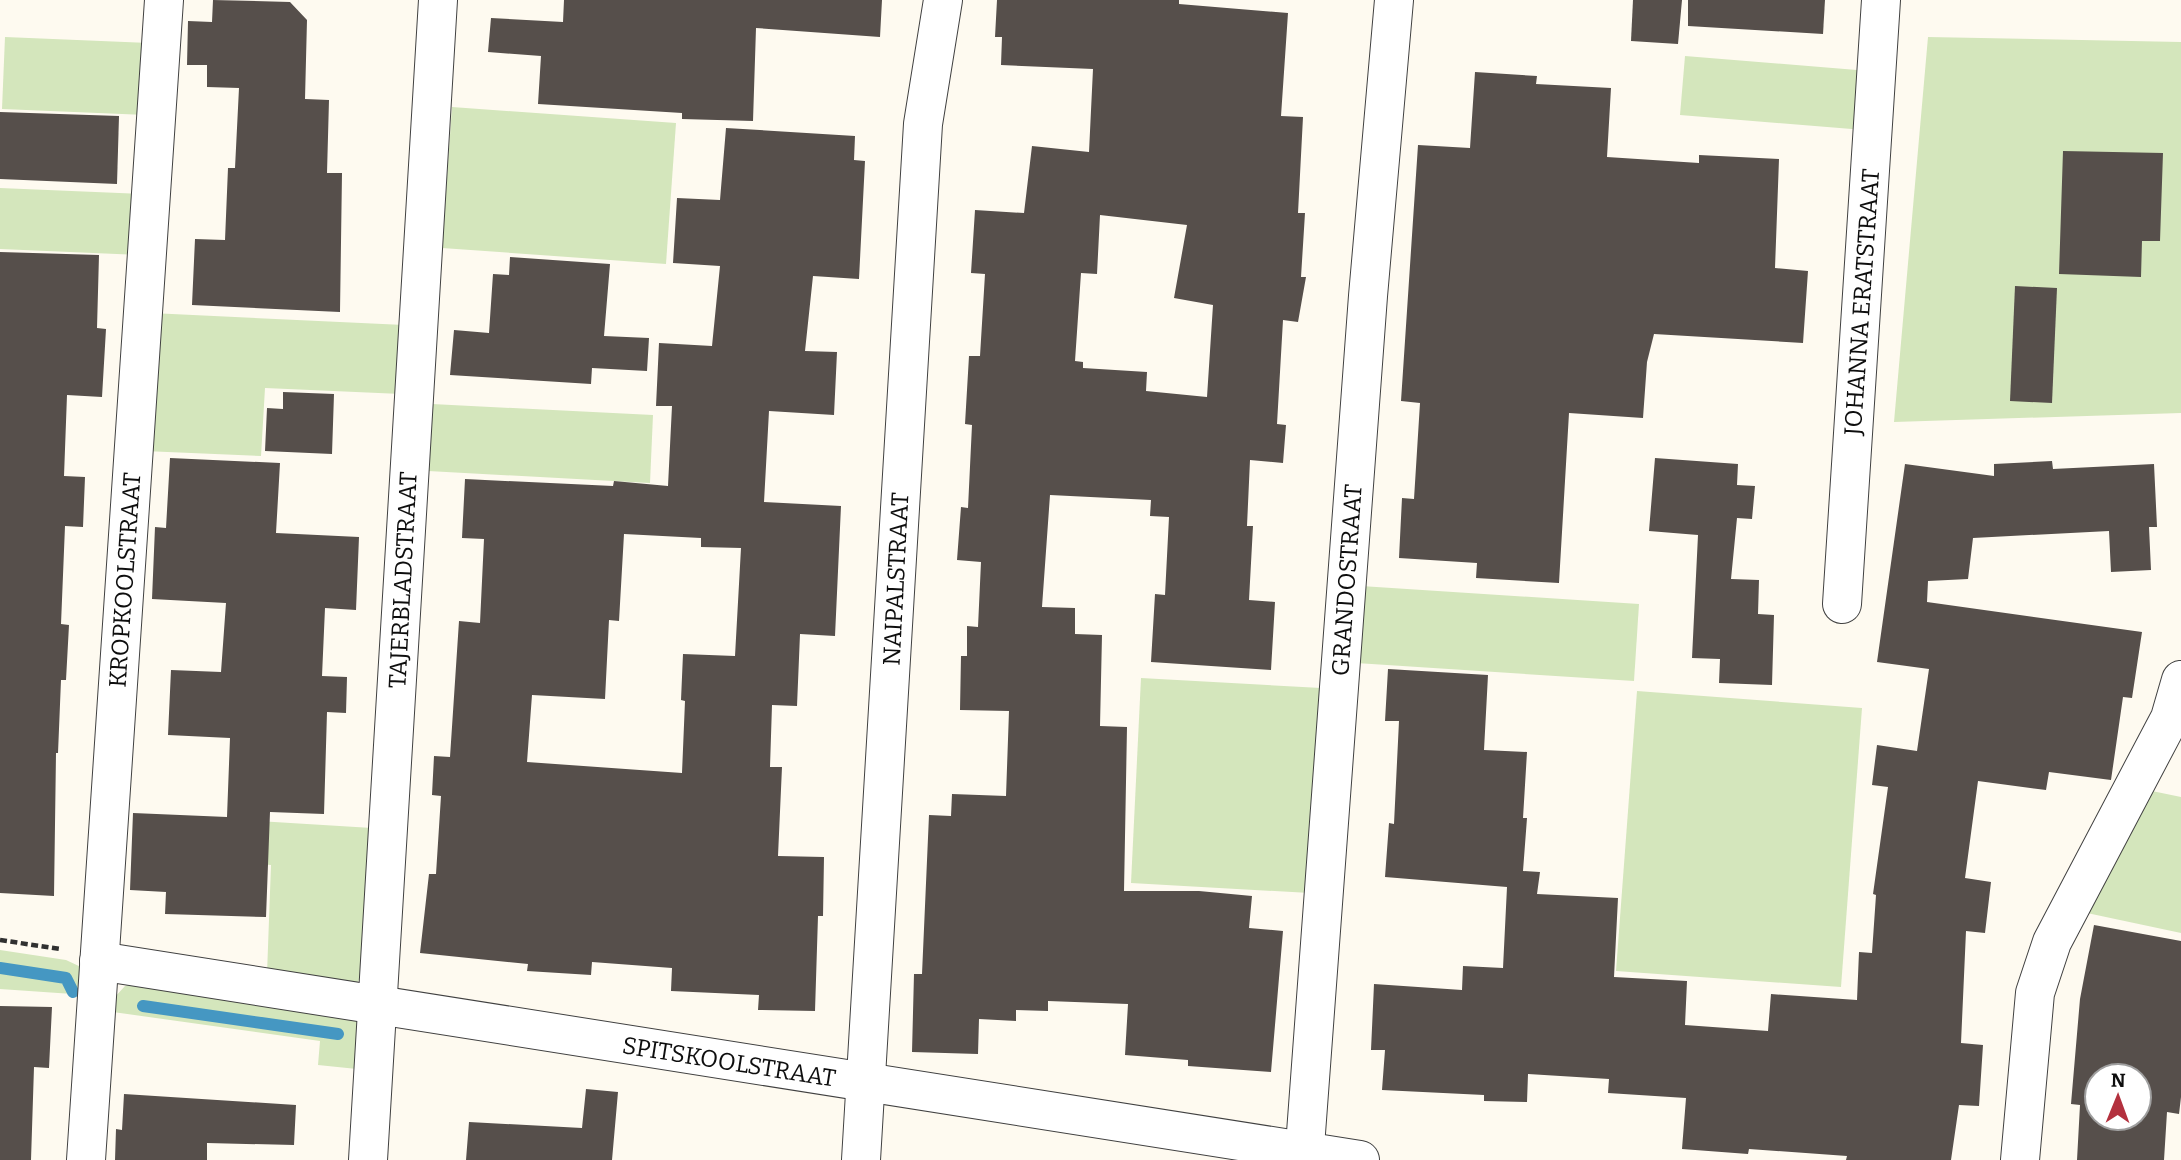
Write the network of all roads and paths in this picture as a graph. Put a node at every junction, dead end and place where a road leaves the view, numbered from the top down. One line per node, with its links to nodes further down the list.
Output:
1 (164, 0): 9 (street, KROPKOOLSTRAAT)
2 (438, 0): 10 (street, TAJERBLADSTRAAT)
3 (943, 0): 11 (street, NAIPALSTRAAT)
4 (1394, 0): 12 (street, GRANDOSTRAAT)
5 (1881, 0): 6 (street, JOHANNA ERATSTRAAT)
6 (1842, 604)
7 (2181, 681): 17 (street)
8 (0, 940): 9 (path)
9 (99, 958): 10 (street, SPITSKOOLSTRAAT); 13 (street, KROPKOOLSTRAAT)
10 (378, 1004): 11 (street, SPITSKOOLSTRAAT); 14 (street, TAJERBLADSTRAAT)
11 (865, 1084): 12 (street, SPITSKOOLSTRAAT); 15 (street, NAIPALSTRAAT)
12 (1305, 1155): 16 (street, SPITSKOOLSTRAAT)
13 (86, 1160)
14 (368, 1160)
15 (861, 1160)
16 (1360, 1160)
17 (2020, 1160)

